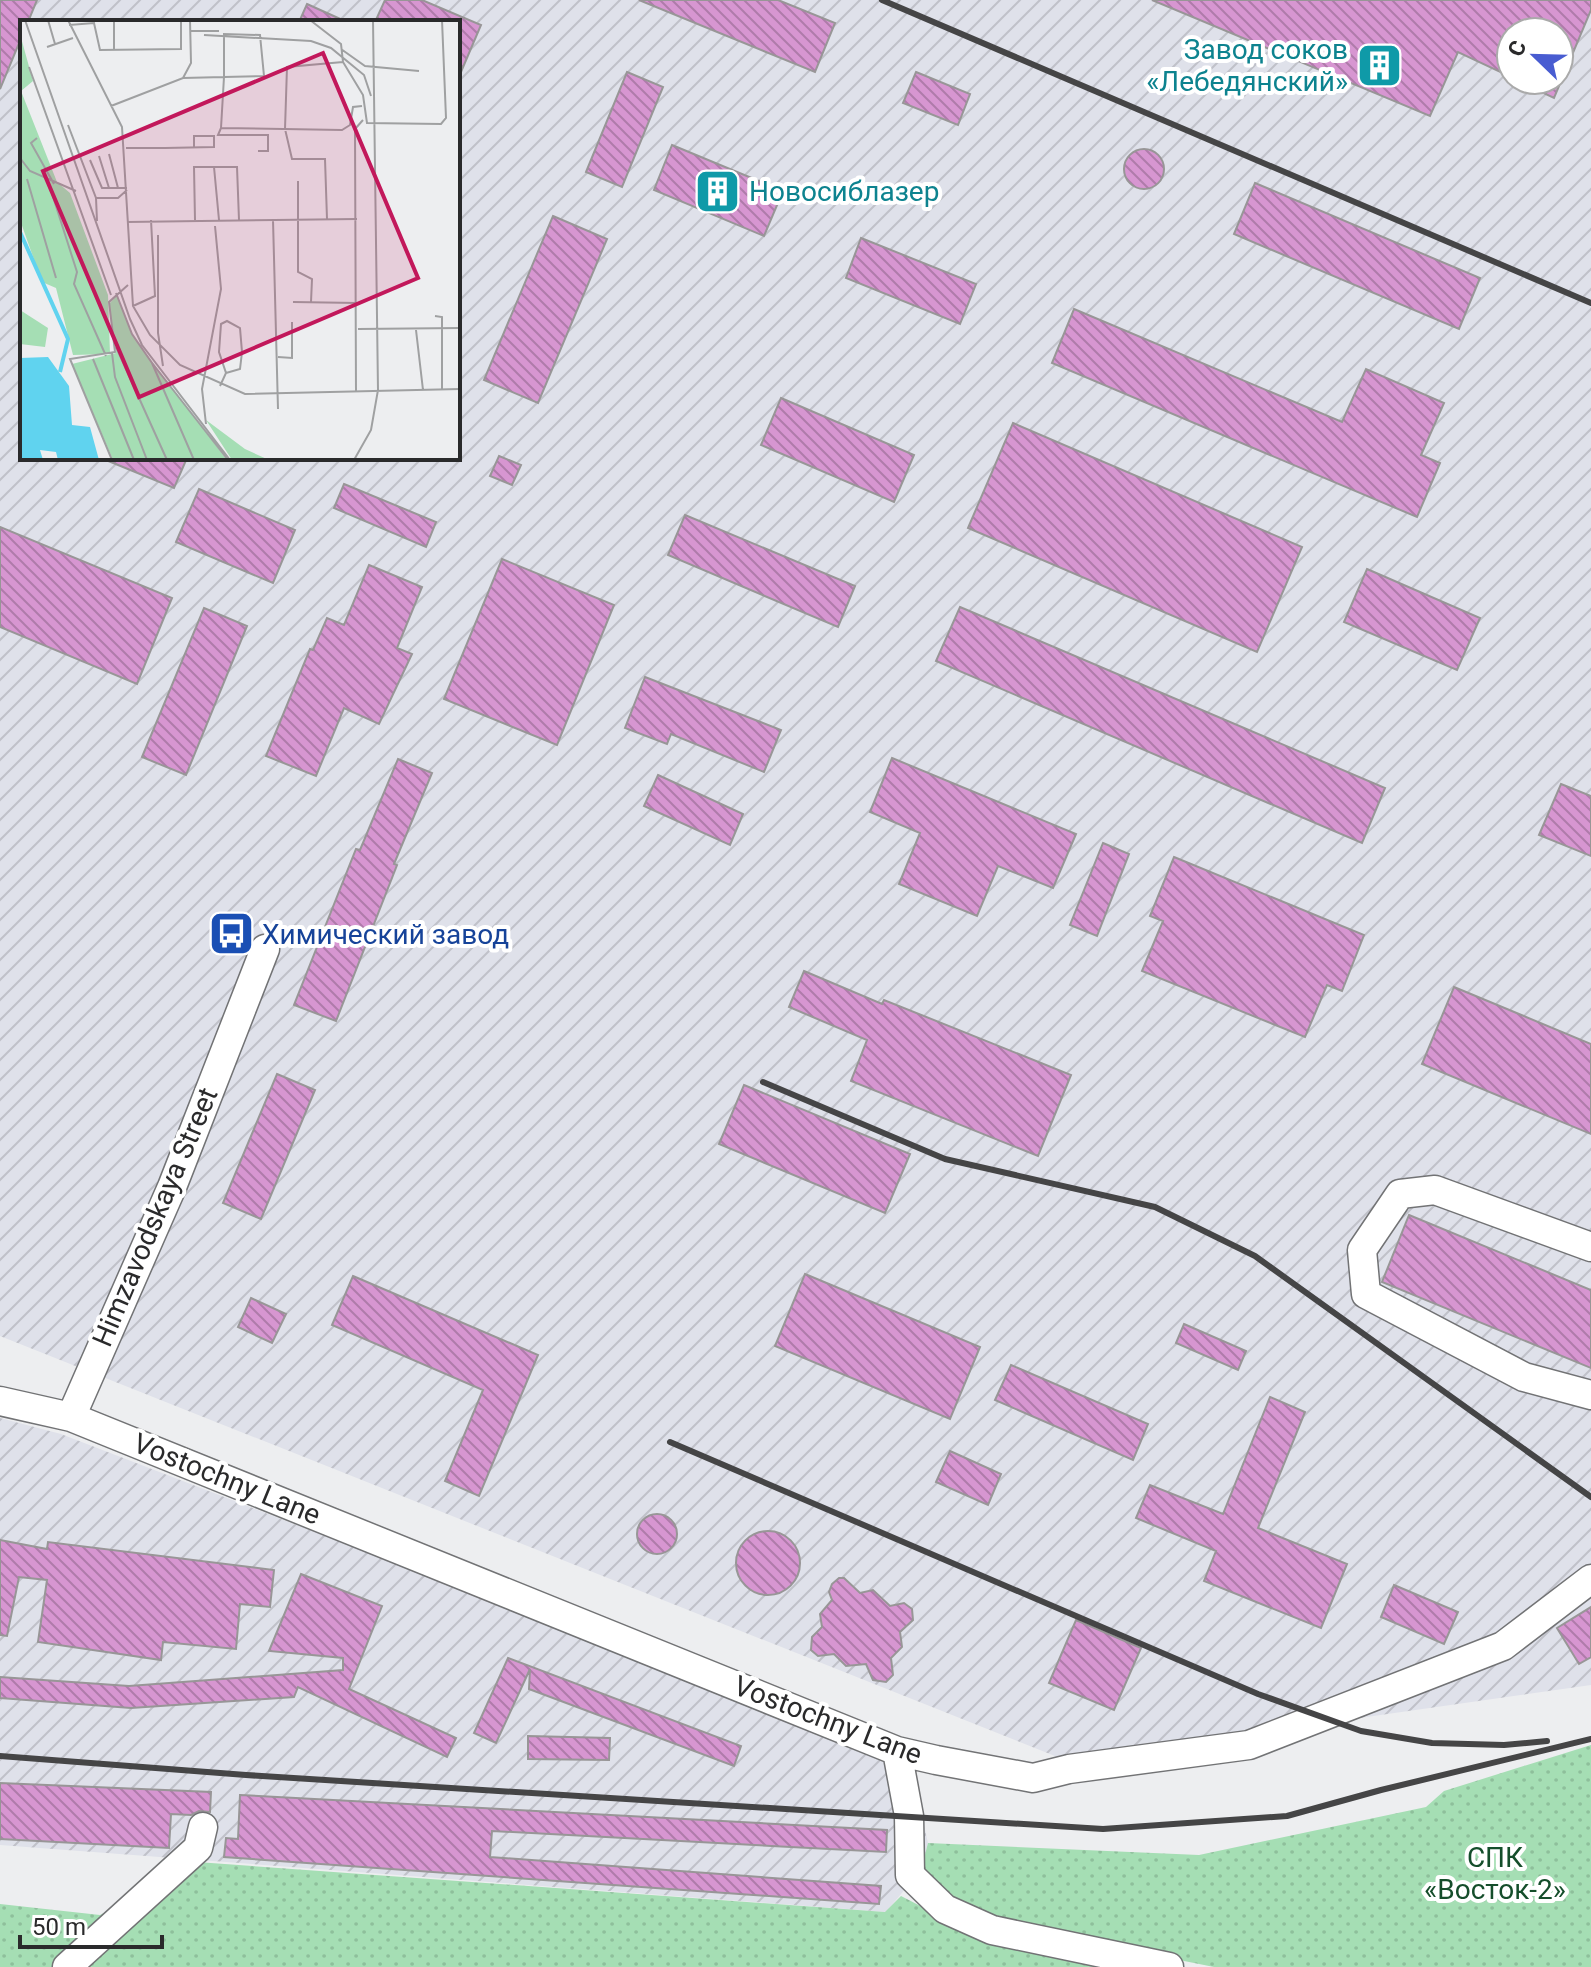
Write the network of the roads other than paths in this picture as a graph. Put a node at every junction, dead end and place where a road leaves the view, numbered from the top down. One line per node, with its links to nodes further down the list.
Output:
1 (265, 949): 5 (street, Himzavodskaya Street)
2 (1591, 1247): 3 (street)
3 (1591, 1395)
4 (0, 1401): 5 (street)
5 (71, 1417): 7 (street, Vostochny Lane)
6 (1591, 1579): 7 (street, Vostochny Lane)
7 (897, 1751): 11 (street)
8 (203, 1827): 9 (street)
9 (68, 1966): 10 (street)
10 (78, 1967)
11 (1169, 1967)

